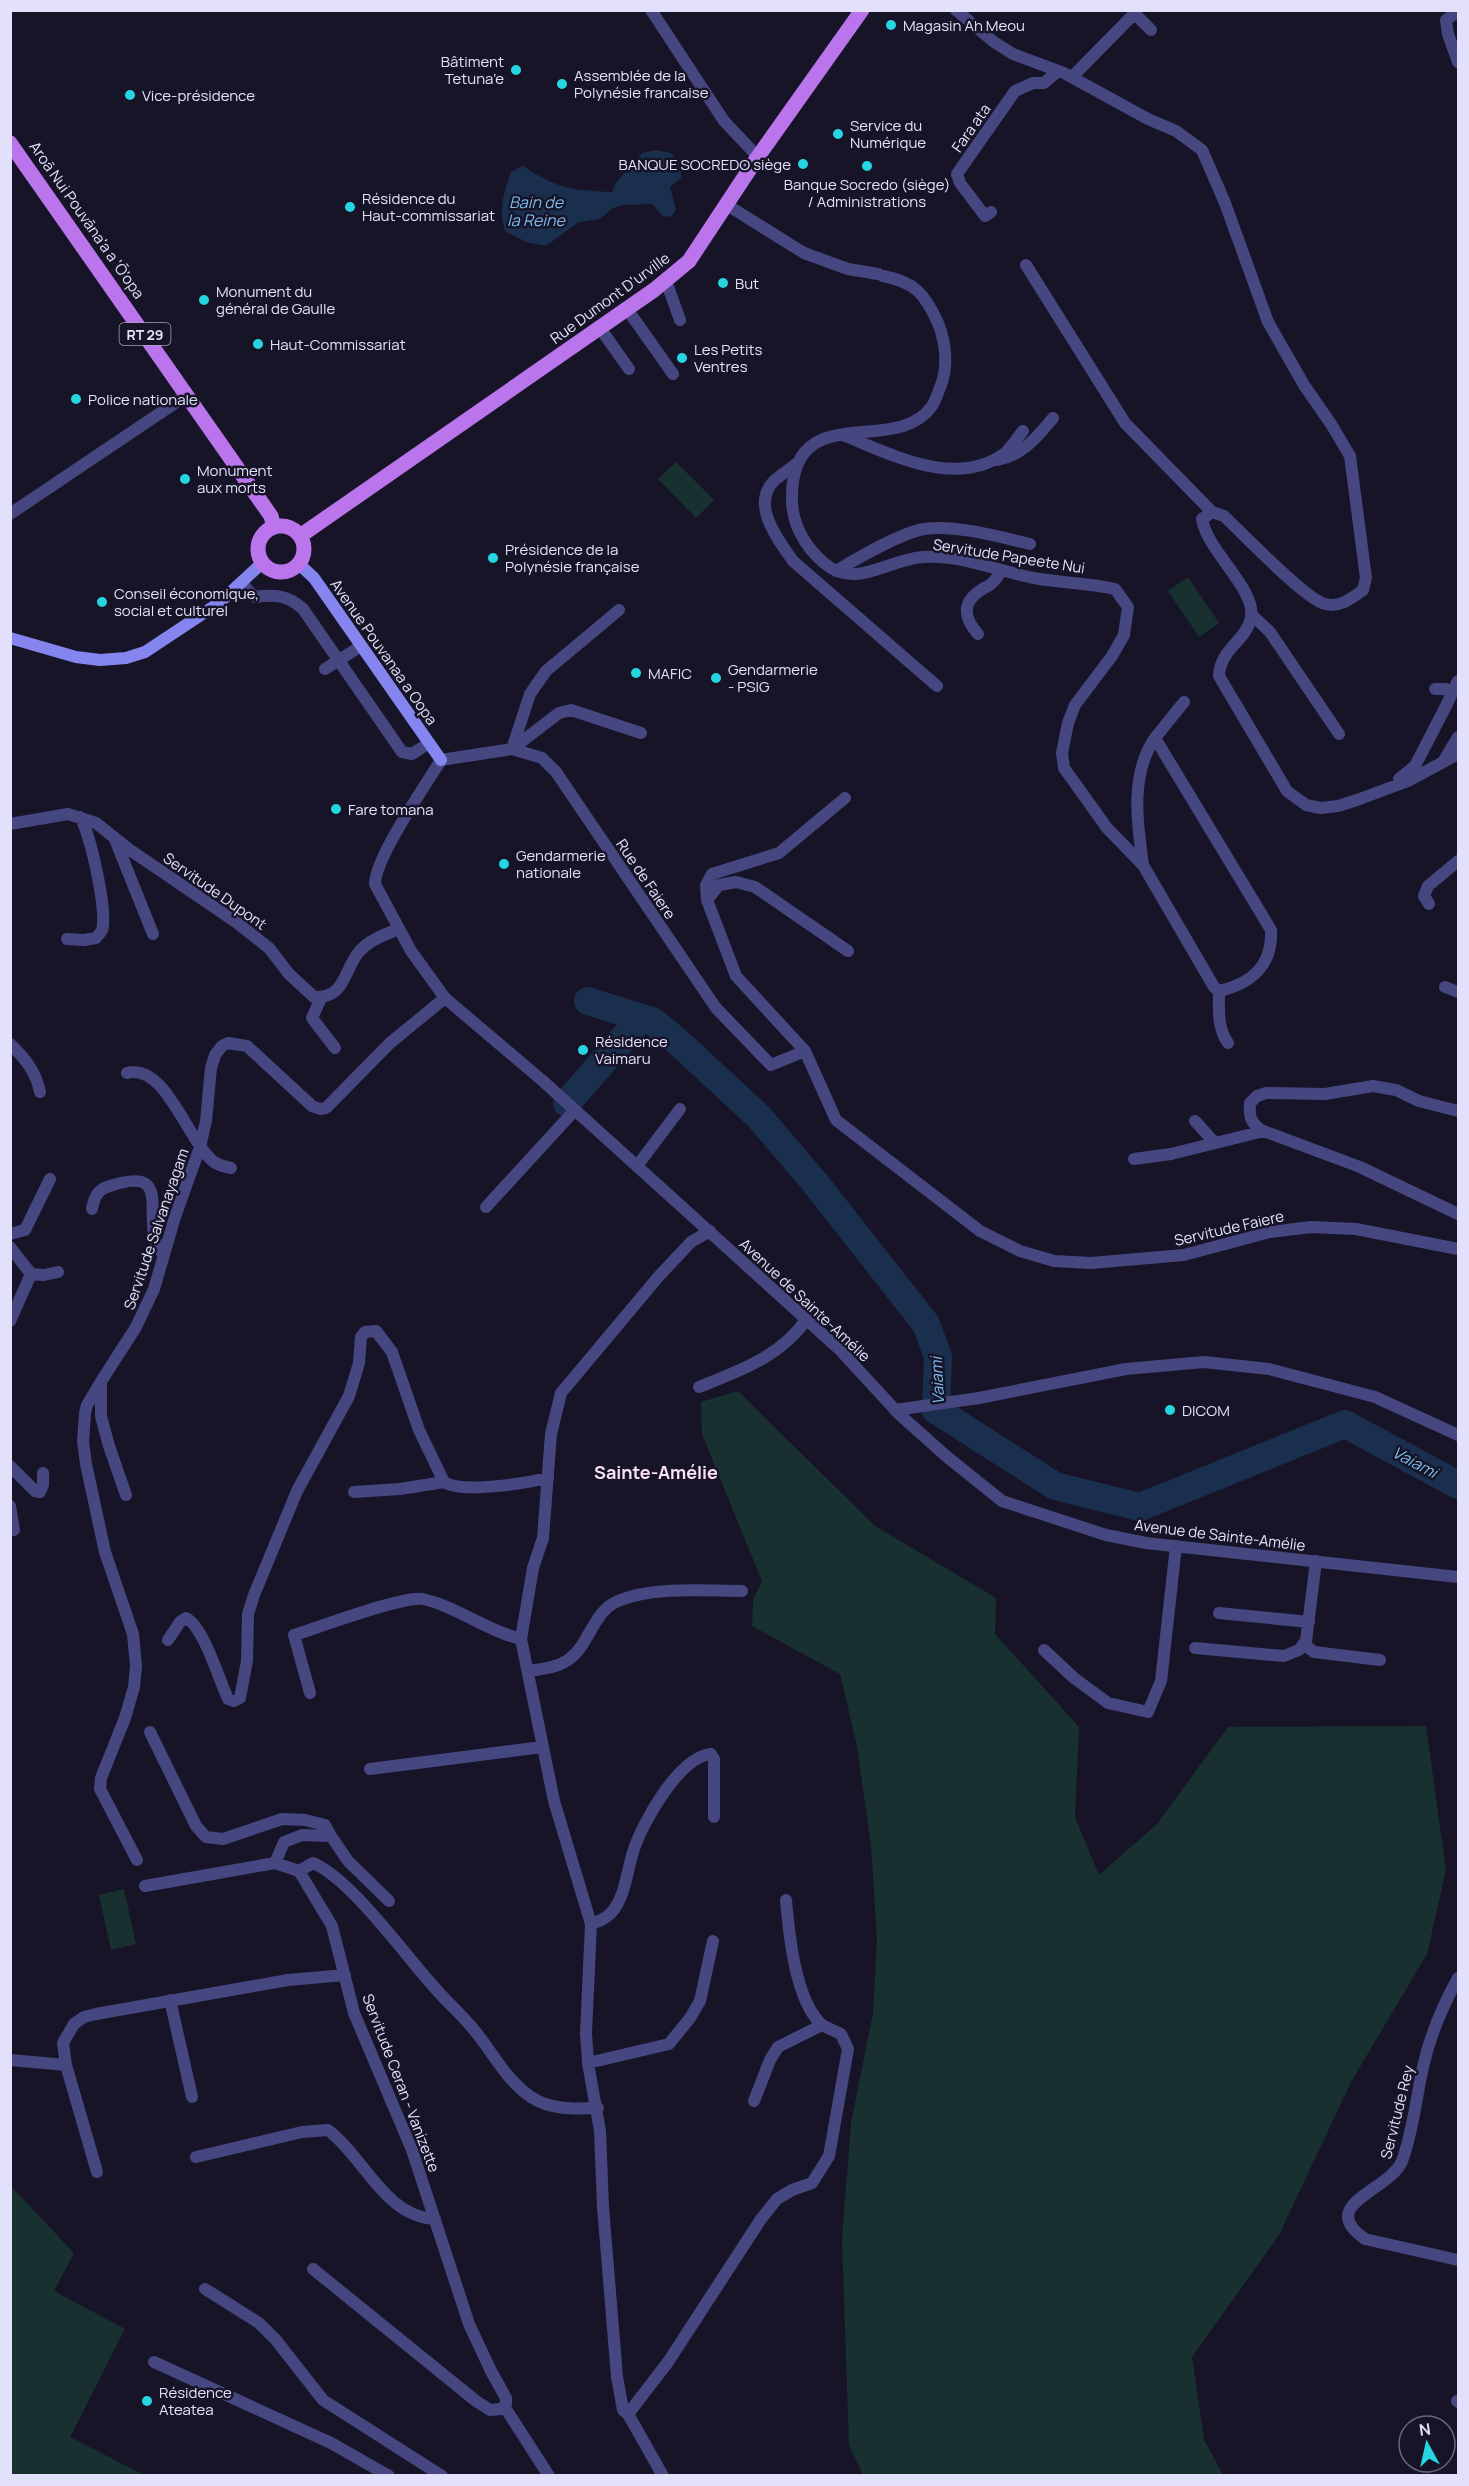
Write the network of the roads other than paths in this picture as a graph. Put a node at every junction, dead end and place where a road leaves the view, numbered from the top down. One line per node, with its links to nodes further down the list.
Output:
1 (651, 10): 10 (street)
2 (862, 10): 10 (main road, Rue Dumont D'urville)
3 (956, 10): 7 (street)
4 (1458, 11): 6 (street)
5 (1151, 30): 8 (street)
6 (1458, 62)
7 (1057, 72): 8 (street); 12 (street, Fara ata)
8 (1072, 77): 26 (street)
9 (10, 143): 20 (main road, Aroā Nui Pouvāna'a a 'Ō'opa / RT 29)
10 (758, 157): 11 (main road, Rue Dumont D'urville)
11 (727, 205): 14 (main road, Rue Dumont D'urville); 23 (street)
12 (991, 212)
13 (1026, 265): 26 (street)
14 (666, 281): 15 (main road, Rue Dumont D'urville); 16 (street)
15 (627, 309): 17 (main road, Rue Dumont D'urville); 19 (street)
16 (680, 320)
17 (600, 328): 18 (street); 29 (main road, Rue Dumont D'urville)
18 (629, 369)
19 (673, 374)
20 (187, 395): 27 (street); 28 (main road, Aroā Nui Pouvāna'a a 'Ō'opa / RT 29)
21 (1053, 418): 24 (street)
22 (1023, 431): 24 (street)
23 (839, 433): 24 (street); 25 (street)
24 (990, 461)
25 (797, 463): 34 (street); 44 (street)
26 (1212, 512): 37 (street)
27 (10, 514)
28 (274, 527): 29 (main road); 31 (main road)
29 (300, 536): 32 (main road)
30 (1030, 544): 34 (street)
31 (262, 563): 32 (main road); 35 (main road)
32 (299, 564): 40 (main road, Avenue Pouvanaa a Oopa)
33 (1002, 570): 34 (street, Servitude Papeete Nui); 38 (street); 63 (street, Servitude Papeete Nui)
34 (836, 571)
35 (241, 583): 39 (main road); 41 (street)
36 (619, 610): 53 (street)
37 (1252, 615): 49 (street); 57 (street)
38 (978, 634)
39 (10, 638)
40 (361, 646): 41 (street); 52 (main road, Avenue Pouvanaa a Oopa)
41 (339, 661): 42 (street); 52 (street)
42 (326, 669)
43 (1458, 681): 46 (street)
44 (937, 686)
45 (1435, 689): 46 (street)
46 (1451, 695): 57 (street)
47 (1184, 702): 51 (street, Servitude Papeete Nui)
48 (641, 733): 53 (street)
49 (1338, 734)
50 (1458, 737): 56 (street)
51 (1155, 738): 63 (street, Servitude Papeete Nui); 71 (street)
52 (429, 743): 55 (main road, Avenue Pouvanaa a Oopa)
53 (512, 749): 55 (street, Rue de Faiere); 78 (street, Rue de Faiere)
54 (1458, 754): 56 (street)
55 (441, 760): 66 (street, Avenue de Sainte-Amélie)
56 (1442, 763): 57 (street)
57 (1383, 791)
58 (845, 798): 64 (street)
59 (80, 817): 60 (street, Servitude Dupont); 61 (street, Servitude Dupont); 68 (street)
60 (10, 824)
61 (113, 836): 67 (street); 73 (street, Servitude Dupont)
62 (1458, 861): 65 (street)
63 (1143, 865): 71 (street, Servitude Papeete Nui)
64 (706, 900): 69 (street); 78 (street, Servitude Faiere)
65 (1429, 904)
66 (399, 928): 73 (street); 74 (street, Avenue de Sainte-Amélie)
67 (153, 934)
68 (67, 939)
69 (848, 951)
70 (1445, 987): 72 (street)
71 (1219, 991): 75 (street)
72 (1458, 992)
73 (321, 998): 77 (street)
74 (445, 998): 82 (street, Avenue de Sainte-Amélie); 87 (street, Servitude Salvanayagam)
75 (1228, 1043)
76 (10, 1044): 80 (street)
77 (334, 1048)
78 (805, 1051): 98 (street, Servitude Faiere)
79 (127, 1073): 87 (street)
80 (40, 1092)
81 (680, 1109): 89 (street)
82 (575, 1110): 89 (street, Avenue de Sainte-Amélie); 92 (street)
83 (1458, 1111): 85 (street)
84 (1195, 1121): 86 (street)
85 (1264, 1131): 86 (street); 94 (street)
86 (1215, 1143): 88 (street)
87 (201, 1147): 90 (street); 99 (street, Servitude Salvanayagam)
88 (1134, 1159)
89 (637, 1166): 95 (street, Avenue de Sainte-Amélie)
90 (231, 1168)
91 (50, 1179): 96 (street)
92 (486, 1207)
93 (92, 1209): 99 (street)
94 (1458, 1214)
95 (710, 1231): 102 (street, Avenue de Sainte-Amélie); 110 (street)
96 (10, 1234)
97 (10, 1247): 101 (street)
98 (1458, 1249)
99 (164, 1255): 104 (street, Servitude Salvanayagam)
100 (58, 1272): 101 (street)
101 (31, 1274): 103 (street)
102 (806, 1320): 105 (street); 106 (street, Avenue de Sainte-Amélie)
103 (10, 1321)
104 (101, 1382): 113 (street); 135 (street, Servitude Salvanayagam)
105 (699, 1387)
106 (896, 1410): 107 (street); 116 (street, Avenue de Sainte-Amélie)
107 (1458, 1435)
108 (10, 1466): 109 (street)
109 (43, 1473)
110 (548, 1478): 111 (street); 122 (street)
111 (444, 1482): 112 (street); 123 (street)
112 (354, 1492)
113 (126, 1495)
114 (10, 1506): 115 (street)
115 (14, 1530)
116 (1176, 1546): 117 (street, Avenue de Sainte-Amélie); 126 (street)
117 (1316, 1560): 118 (street, Avenue de Sainte-Amélie); 121 (street)
118 (1458, 1576)
119 (742, 1591): 128 (street)
120 (1219, 1613): 121 (street)
121 (1309, 1622): 124 (street)
122 (521, 1639): 128 (street); 129 (street)
123 (168, 1640)
124 (1305, 1645): 125 (street); 127 (street)
125 (1195, 1648)
126 (1044, 1650)
127 (1380, 1660)
128 (528, 1671): 131 (street)
129 (310, 1693)
130 (150, 1732): 134 (street)
131 (542, 1747): 132 (street); 141 (street)
132 (370, 1769)
133 (714, 1817): 141 (street)
134 (331, 1836): 136 (street); 139 (street)
135 (137, 1860)
136 (275, 1863): 137 (street); 138 (street)
137 (299, 1871): 143 (street, Servitude Ceran - Vanizette); 152 (street)
138 (145, 1886)
139 (389, 1900)
140 (786, 1900): 146 (street)
141 (591, 1924): 148 (street)
142 (713, 1941): 148 (street)
143 (345, 1975): 145 (street); 155 (street, Servitude Ceran - Vanizette)
144 (1458, 1978): 156 (street, Servitude Rey)
145 (170, 2000): 149 (street); 150 (street)
146 (822, 2025): 151 (street); 161 (street)
147 (10, 2060): 149 (street)
148 (588, 2063): 152 (street)
149 (66, 2065): 154 (street)
150 (192, 2097)
151 (754, 2101)
152 (597, 2108): 161 (street)
153 (196, 2157): 155 (street)
154 (97, 2172)
155 (435, 2219): 160 (street, Servitude Ceran - Vanizette)
156 (1458, 2260)
157 (313, 2269): 160 (street)
158 (205, 2289): 163 (street)
159 (154, 2362): 162 (street)
160 (504, 2406): 164 (street, Servitude Ceran - Vanizette)
161 (628, 2414): 165 (street)
162 (389, 2475)
163 (442, 2475)
164 (549, 2475)
165 (663, 2475)

